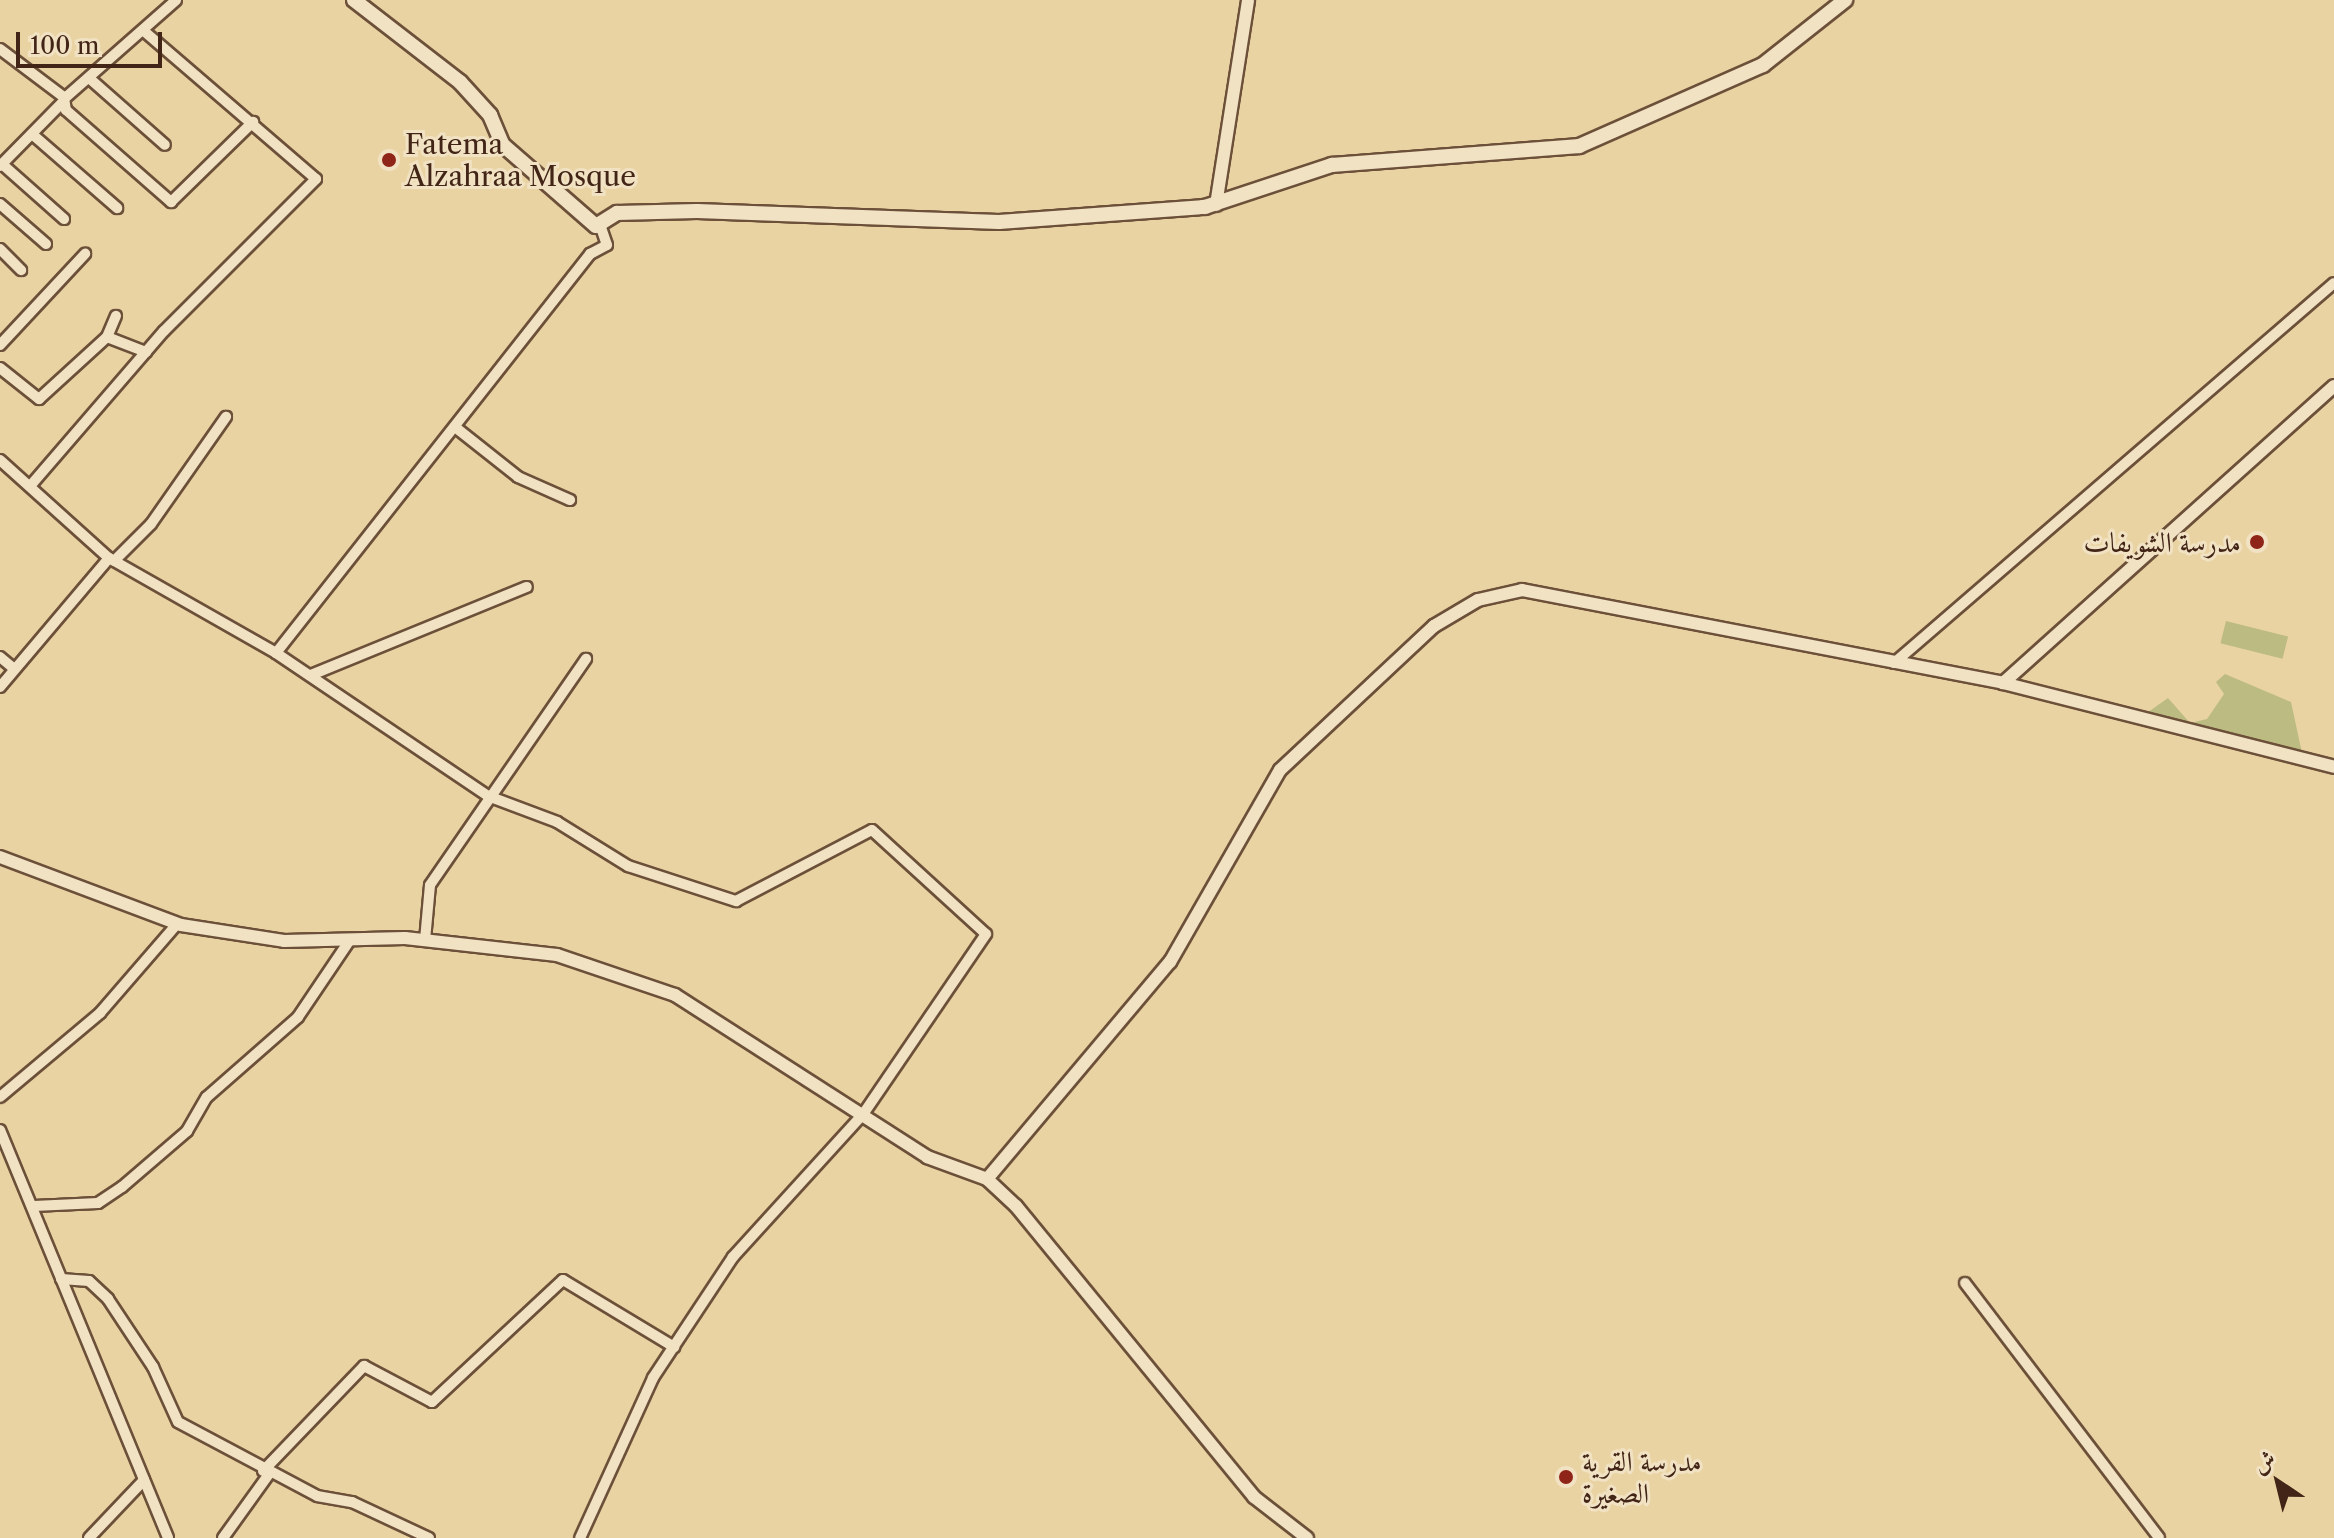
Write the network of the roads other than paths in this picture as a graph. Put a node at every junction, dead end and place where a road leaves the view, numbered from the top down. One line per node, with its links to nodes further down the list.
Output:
1 (176, 0): 5 (street)
2 (1248, 0): 14 (street)
3 (1845, 0): 14 (main road)
4 (361, 2): 17 (main road)
5 (144, 31): 7 (street); 9 (street)
6 (0, 49): 8 (street)
7 (89, 78): 8 (street); 11 (street)
8 (63, 100): 9 (street); 10 (street)
9 (253, 122): 26 (street)
10 (32, 134): 12 (street); 15 (street)
11 (165, 145)
12 (1, 165): 16 (street)
13 (0, 204): 18 (street)
14 (1216, 205): 17 (main road)
15 (117, 208)
16 (64, 219)
17 (600, 225): 30 (street)
18 (46, 244)
19 (0, 249): 21 (street)
20 (85, 254): 25 (street)
21 (21, 270)
22 (2334, 283): 39 (street)
23 (116, 316): 24 (street)
24 (107, 337): 26 (street); 27 (street)
25 (0, 345)
26 (146, 352): 32 (street)
27 (0, 368)
28 (2334, 386): 42 (street)
29 (226, 417): 34 (street)
30 (455, 427): 33 (street); 36 (street)
31 (0, 460): 32 (street)
32 (31, 485): 34 (street)
33 (570, 500)
34 (112, 560): 36 (street); 40 (street)
35 (527, 587): 41 (street)
36 (276, 653): 41 (street)
37 (0, 657): 40 (street)
38 (586, 659): 45 (street)
39 (1894, 663): 42 (street); 53 (street)
40 (12, 667): 43 (street)
41 (311, 675): 45 (street)
42 (2003, 683): 44 (street)
43 (0, 687)
44 (2334, 767)
45 (488, 796): 49 (street); 51 (street)
46 (0, 857): 47 (street)
47 (177, 924): 48 (street); 50 (street)
48 (350, 940): 49 (street); 54 (street)
49 (425, 940): 51 (street)
50 (0, 1097)
51 (864, 1113): 53 (street); 57 (street)
52 (0, 1130): 54 (street)
53 (987, 1179): 65 (street)
54 (34, 1206): 55 (street)
55 (61, 1279): 58 (street); 59 (street)
56 (1965, 1283): 66 (street)
57 (674, 1347): 58 (street); 64 (street)
58 (266, 1473): 62 (street); 63 (street)
59 (144, 1480): 60 (street); 61 (street)
60 (89, 1538)
61 (168, 1538)
62 (223, 1538)
63 (429, 1538)
64 (580, 1538)
65 (1307, 1538)
66 (2159, 1538)

